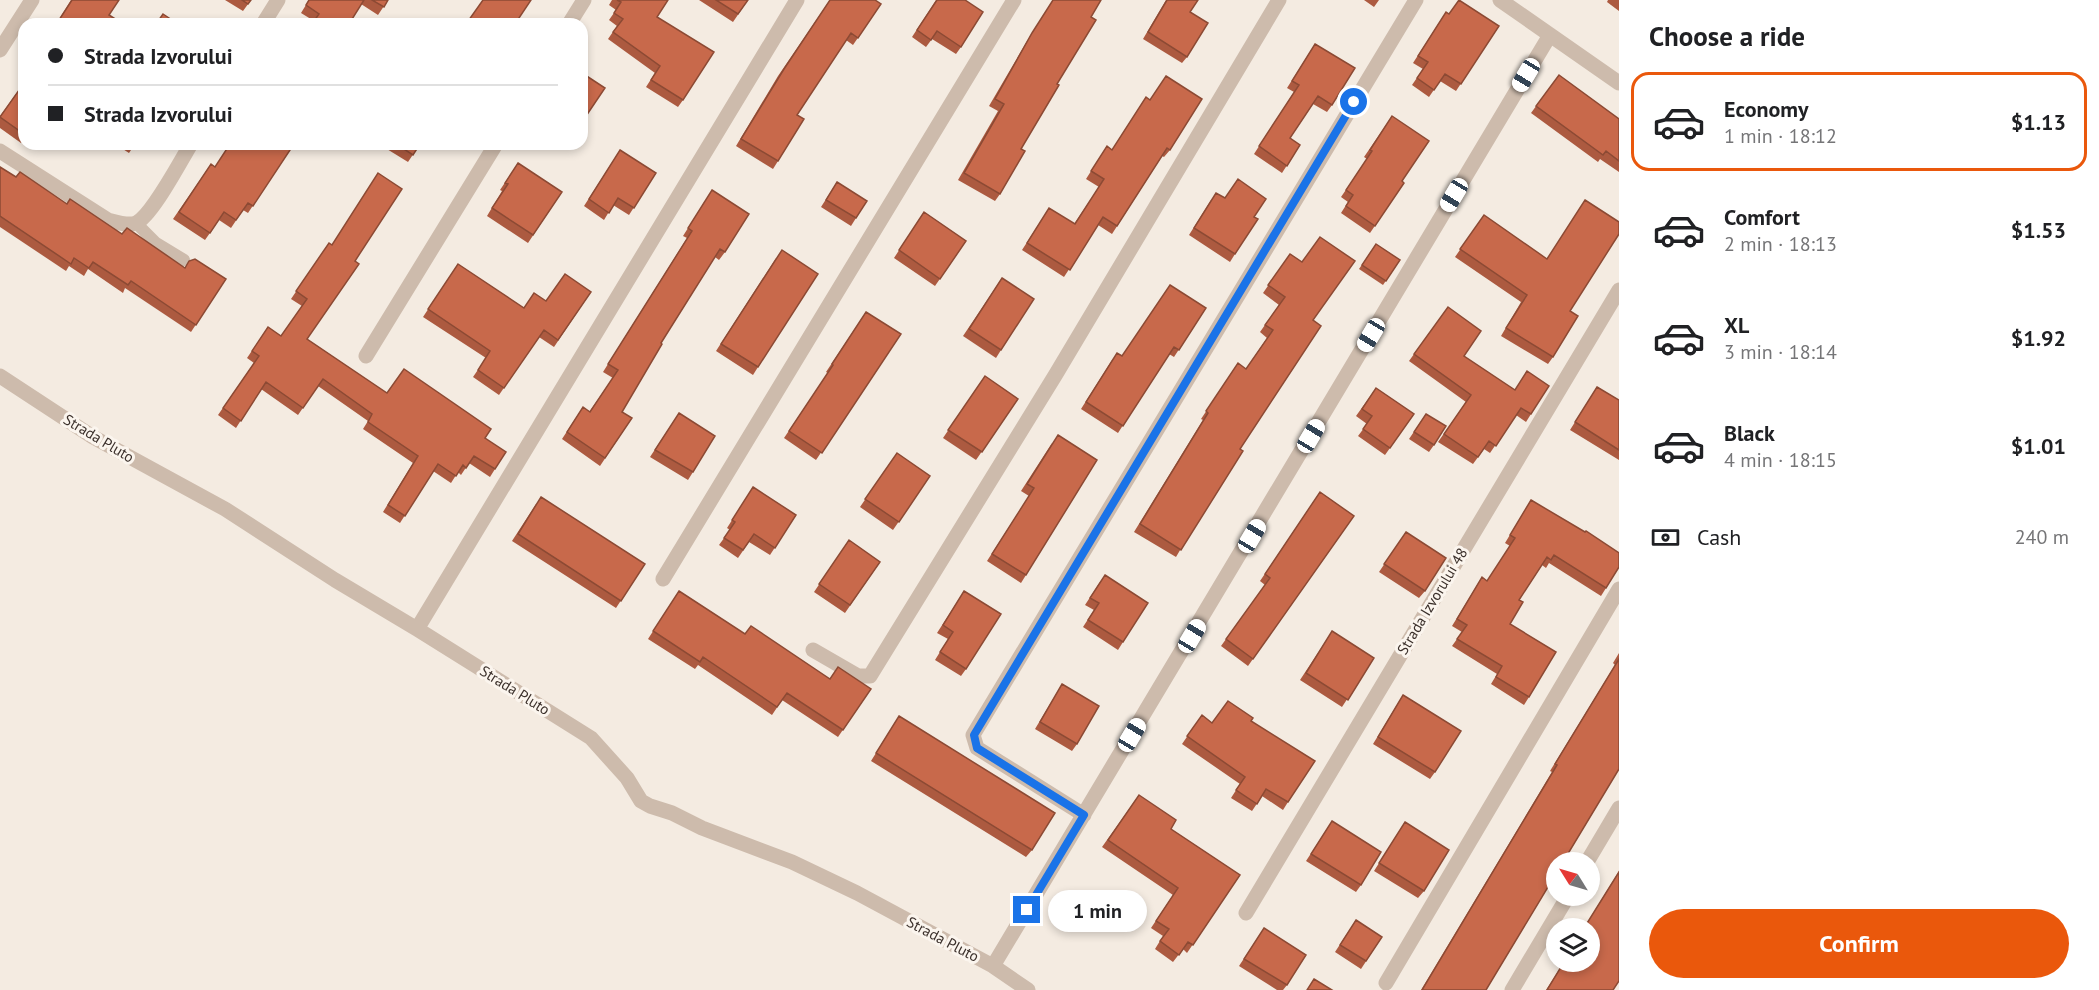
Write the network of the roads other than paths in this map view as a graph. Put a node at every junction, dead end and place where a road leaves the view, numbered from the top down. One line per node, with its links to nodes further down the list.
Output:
1 (32, 0): 9 (street)
2 (278, 0): 10 (street)
3 (584, 0): 11 (street)
4 (797, 0): 26 (street)
5 (1014, 0): 24 (street)
6 (1279, 0): 27 (street)
7 (1416, 0): 29 (street)
8 (1500, 0): 13 (street)
9 (20, 18)
10 (267, 18)
11 (573, 18)
12 (18, 22): 14 (street)
13 (1550, 35): 15 (street); 29 (street)
14 (0, 50)
15 (1619, 83)
16 (187, 150): 19 (street)
17 (491, 150): 22 (street)
18 (0, 151): 19 (street)
19 (136, 223): 20 (lane)
20 (184, 260)
21 (1619, 290): 32 (street, Strada Izvorului 48)
22 (366, 356)
23 (0, 376): 26 (street, Strada Pluto)
24 (663, 579)
25 (1619, 589): 34 (street)
26 (417, 628): 33 (street, Strada Pluto)
27 (813, 650)
28 (1619, 808): 30 (street)
29 (1084, 815): 33 (street)
30 (1593, 852)
31 (1562, 906): 36 (street)
32 (1246, 913)
33 (993, 966): 35 (street, Strada Pluto)
34 (1386, 983)
35 (1018, 987)
36 (1512, 990)

